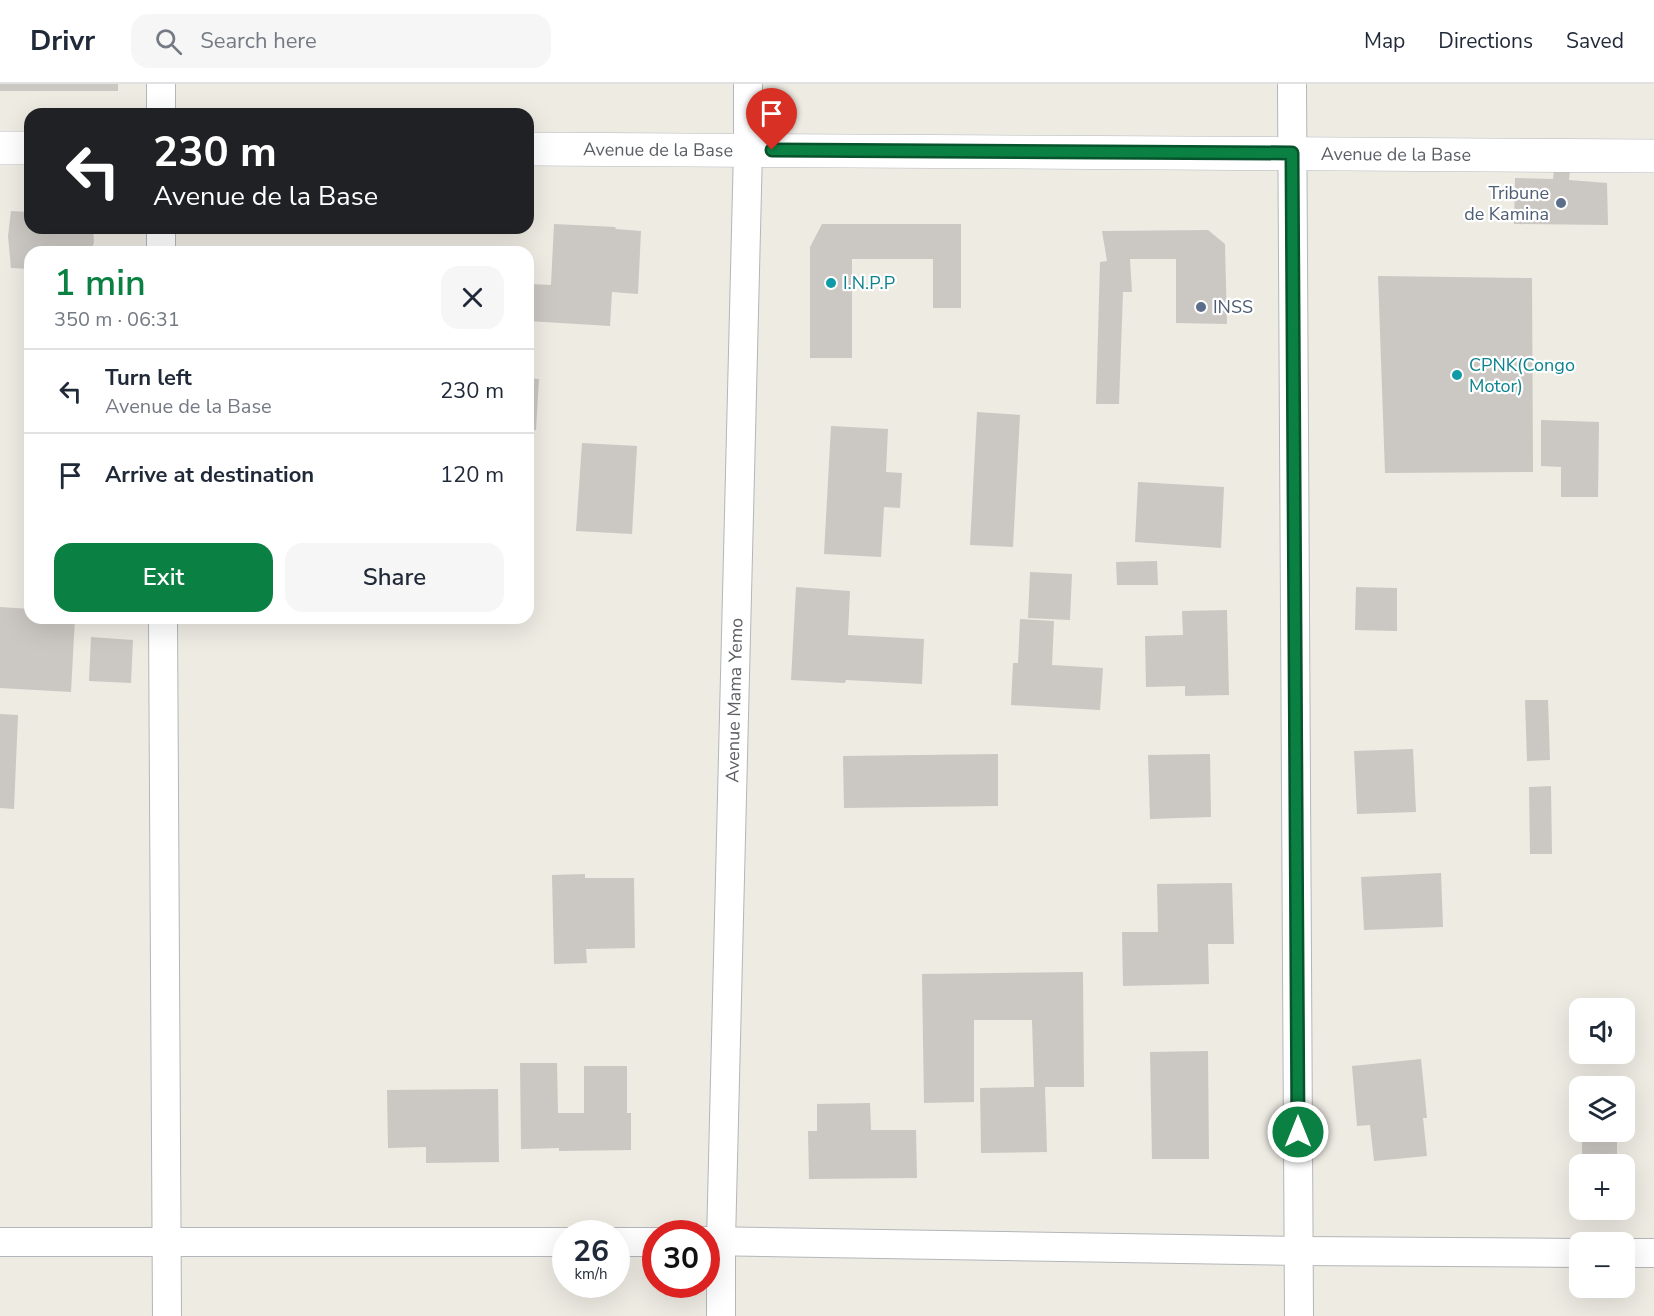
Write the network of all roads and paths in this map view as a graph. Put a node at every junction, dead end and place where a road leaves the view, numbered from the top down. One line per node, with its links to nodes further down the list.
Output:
1 (161, 84): 4 (street)
2 (748, 84): 8 (street, Avenue Mama Yemo)
3 (1292, 84): 9 (street)
4 (160, 108)
5 (0, 148): 6 (main road)
6 (24, 148)
7 (534, 149): 8 (main road, Avenue de la Base)
8 (748, 150): 9 (main road, Avenue de la Base); 12 (street, Avenue Mama Yemo)
9 (1292, 153): 10 (main road, Avenue de la Base); 17 (street)
10 (1654, 156)
11 (163, 624): 16 (street)
12 (715, 1220)
13 (720, 1241): 17 (street)
14 (0, 1242): 16 (street)
15 (552, 1242): 16 (street)
16 (167, 1243): 22 (street)
17 (1299, 1251): 18 (street); 24 (street)
18 (1569, 1253)
19 (1635, 1253): 20 (street)
20 (1654, 1253)
21 (719, 1298): 23 (street, Avenue Mama Yemo)
22 (167, 1316)
23 (721, 1316)
24 (1299, 1316)

